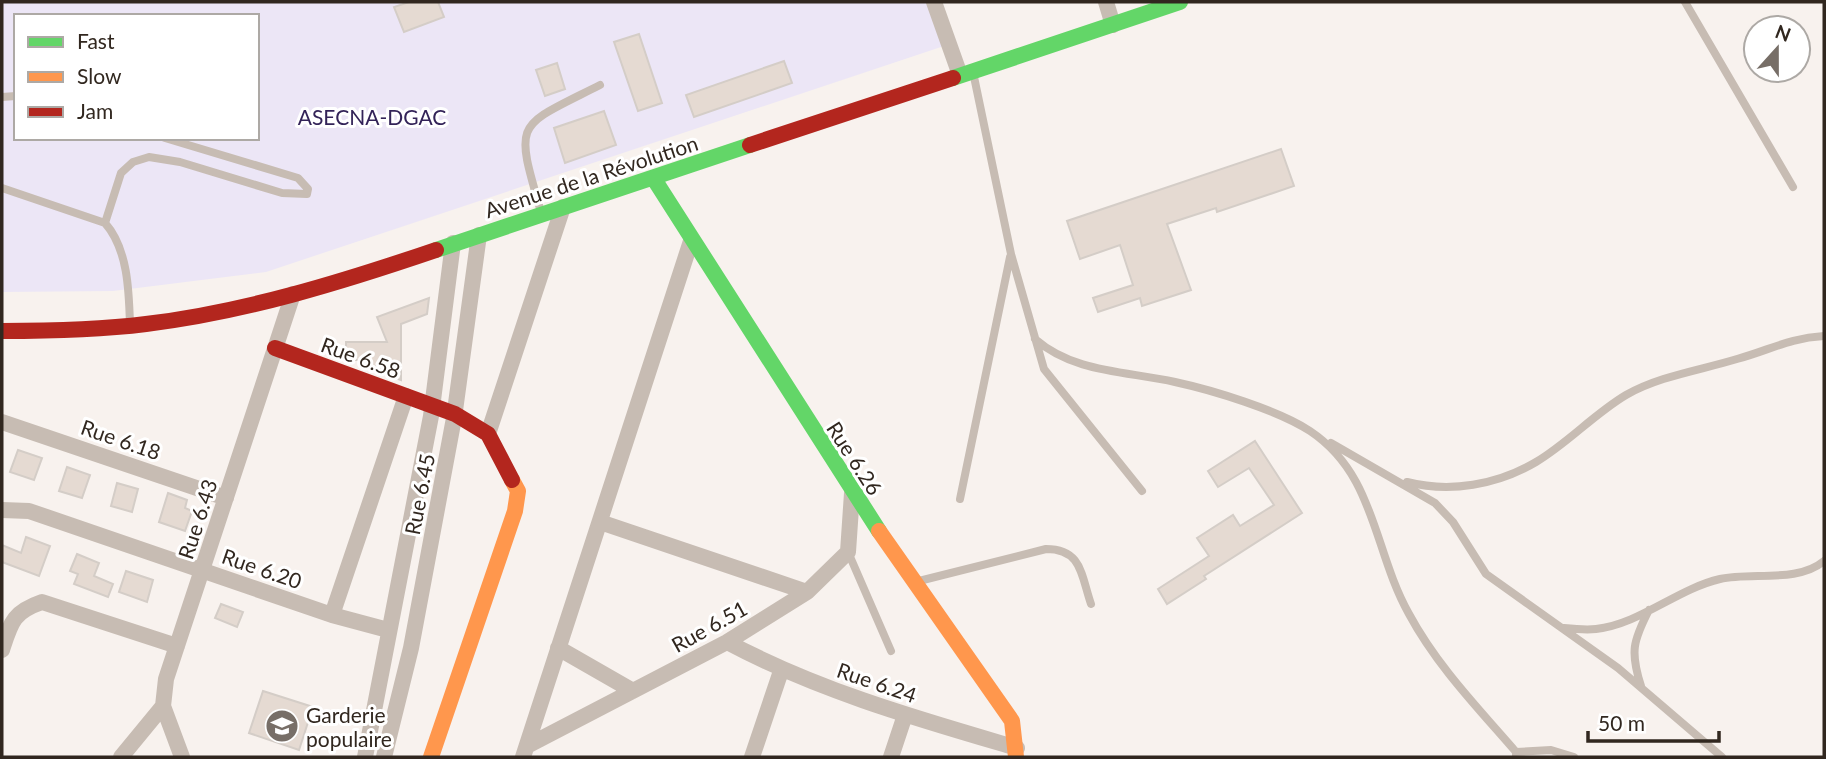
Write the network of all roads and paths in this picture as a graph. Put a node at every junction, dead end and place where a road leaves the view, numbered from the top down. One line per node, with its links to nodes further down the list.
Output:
1 (934, 2): 6 (street)
2 (1106, 2): 5 (street)
3 (1180, 2): 5 (street, Avenue de la Révolution)
4 (1685, 2): 10 (lane)
5 (1113, 24): 6 (street, Avenue de la Révolution)
6 (966, 73): 9 (street, Avenue de la Révolution); 18 (lane)
7 (600, 85): 13 (lane)
8 (173, 140): 14 (lane)
9 (654, 179): 12 (street, Avenue de la Révolution); 16 (street, Rue 6.26)
10 (1793, 187)
11 (2, 188): 14 (lane)
12 (563, 207): 13 (street, Avenue de la Révolution); 30 (street)
13 (541, 215): 15 (street, Avenue de la Révolution)
14 (105, 223): 20 (lane)
15 (479, 235): 17 (street, Avenue de la Révolution); 27 (street, Rue 6.45)
16 (691, 241): 33 (street, Rue 6.26); 39 (street)
17 (453, 243): 19 (street, Avenue de la Révolution); 26 (street, Rue 6.45)
18 (1011, 254): 23 (lane); 35 (lane)
19 (293, 294): 20 (street, Avenue de la Révolution); 24 (street, Rue 6.43)
20 (130, 328): 21 (street, Avenue de la Révolution)
21 (2, 331)
22 (1824, 336): 31 (lane)
23 (1035, 338): 29 (lane); 32 (lane)
24 (275, 348): 25 (street, Rue 6.58); 34 (street, Rue 6.43)
25 (405, 396): 26 (street, Rue 6.58); 47 (street)
26 (432, 406): 27 (street, Rue 6.58); 37 (street, Rue 6.45)
27 (455, 414): 30 (street, Rue 6.58); 38 (street, Rue 6.45)
28 (2, 422): 34 (street, Rue 6.18)
29 (1307, 429): 31 (lane); 63 (lane)
30 (488, 434): 68 (street)
31 (1398, 479): 50 (lane)
32 (1142, 491)
33 (852, 493): 40 (street); 43 (street, Rue 6.26)
34 (226, 498): 42 (street, Rue 6.43)
35 (960, 499)
36 (2, 510): 42 (street, Rue 6.20)
37 (411, 513): 38 (street); 49 (street, Rue 6.45)
38 (436, 516): 48 (street, Rue 6.45)
39 (600, 522): 44 (street); 53 (street)
40 (848, 552): 44 (street, Rue 6.51); 55 (lane)
41 (1824, 561): 46 (lane)
42 (202, 570): 47 (street, Rue 6.20); 52 (street, Rue 6.43)
43 (915, 582): 45 (lane); 62 (street, Rue 6.26)
44 (807, 592): 51 (street, Rue 6.51)
45 (1091, 604)
46 (1648, 610): 50 (lane); 57 (lane)
47 (332, 615): 49 (street, Rue 6.20)
48 (417, 619): 49 (street, Rue 6.20); 67 (street, Rue 6.45)
49 (389, 624): 66 (street, Rue 6.45)
50 (1564, 628): 57 (lane)
51 (727, 642): 56 (street, Rue 6.24); 58 (street, Rue 6.51)
52 (177, 646): 54 (street); 59 (street, Rue 6.43)
53 (558, 648): 58 (street); 61 (street)
54 (2, 650)
55 (891, 651)
56 (781, 671): 60 (street, Rue 6.24); 69 (street)
57 (1641, 686): 72 (lane)
58 (633, 691): 61 (street, Rue 6.51)
59 (163, 706): 64 (street); 65 (street, Rue 6.43)
60 (905, 715): 62 (street, Rue 6.24); 70 (street)
61 (525, 752)
62 (1017, 753)
63 (1516, 755): 71 (lane)
64 (121, 757)
65 (182, 757)
66 (365, 757)
67 (384, 757)
68 (431, 757)
69 (752, 757)
70 (891, 757)
71 (1574, 757)
72 (1722, 757)

